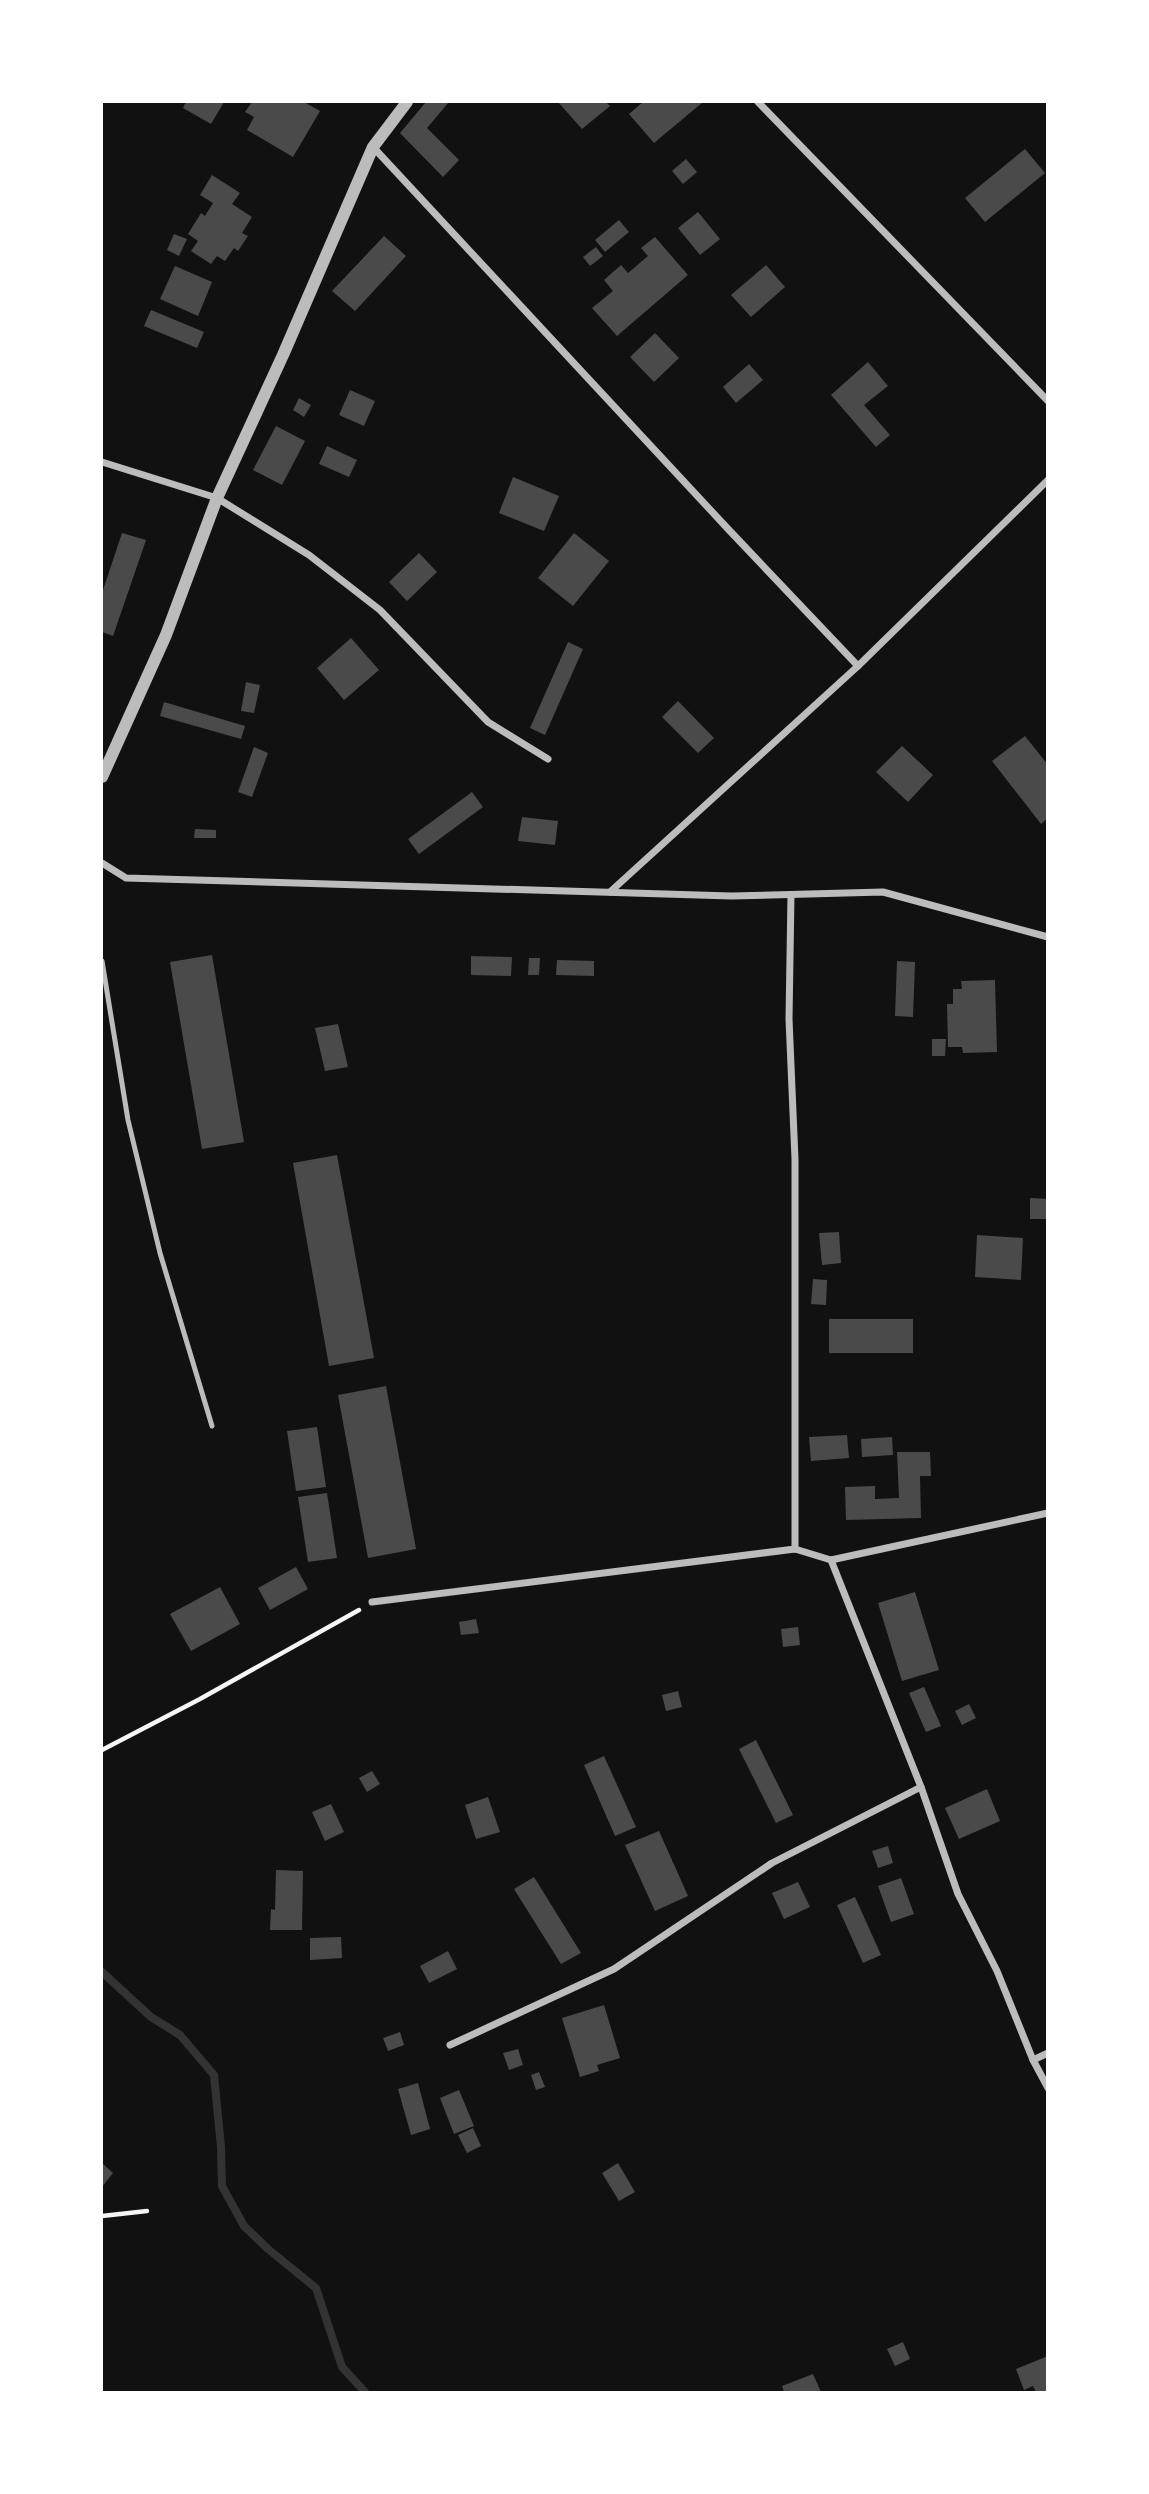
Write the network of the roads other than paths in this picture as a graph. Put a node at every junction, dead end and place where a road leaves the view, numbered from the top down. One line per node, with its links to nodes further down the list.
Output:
1 (407, 102): 3 (street)
2 (758, 102): 4 (street)
3 (373, 147): 7 (street); 8 (street)
4 (1048, 401)
5 (102, 461): 7 (street)
6 (1048, 480): 8 (street)
7 (217, 498): 9 (street); 10 (street)
8 (858, 666): 12 (street)
9 (548, 759)
10 (102, 777)
11 (102, 863): 12 (street)
12 (610, 892): 13 (street)
13 (791, 895): 14 (street); 18 (street)
14 (1048, 937)
15 (102, 961): 16 (lane)
16 (212, 1426)
17 (1048, 1513): 19 (street)
18 (795, 1549): 19 (street); 20 (street)
19 (831, 1560): 21 (street)
20 (372, 1602)
21 (921, 1787): 22 (street); 24 (street)
22 (450, 2045)
23 (1048, 2053): 24 (street)
24 (1033, 2060): 25 (street)
25 (1048, 2088)

